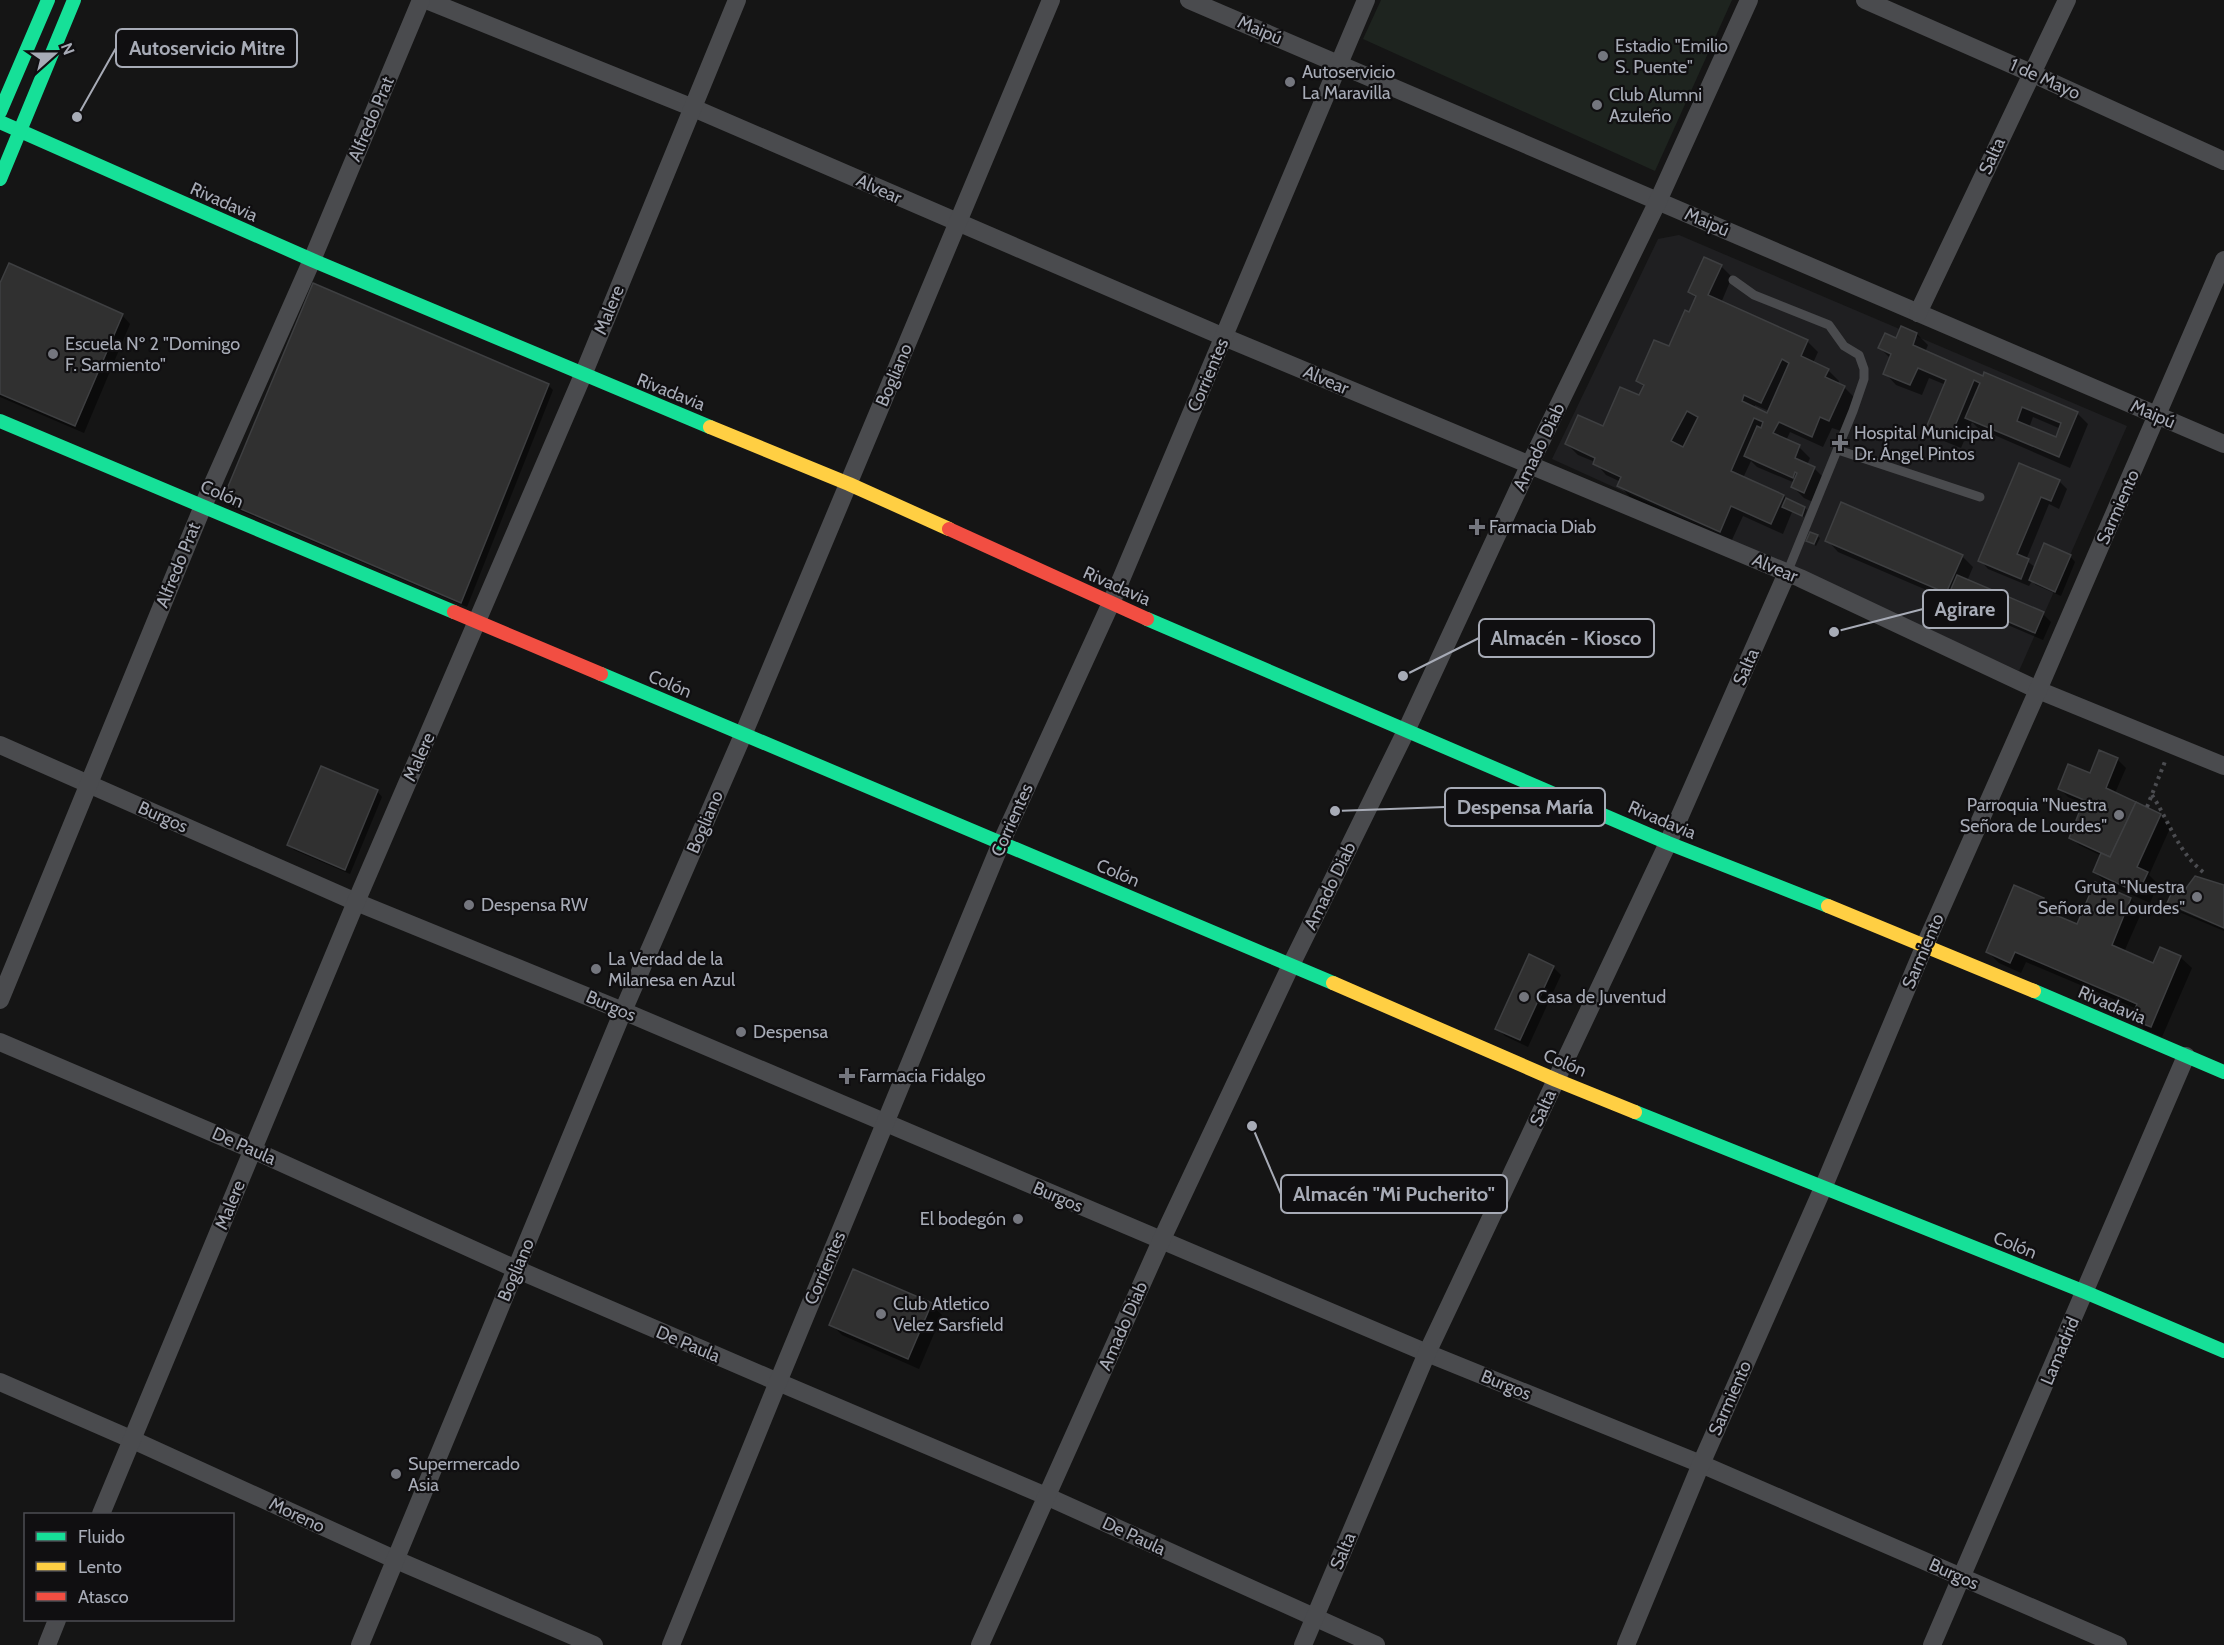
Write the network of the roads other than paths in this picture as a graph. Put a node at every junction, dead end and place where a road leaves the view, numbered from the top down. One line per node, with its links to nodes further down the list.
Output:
1 (48, 0): 15 (street)
2 (74, 0): 17 (street)
3 (421, 0): 22 (street, Alfredo Prat)
4 (426, 0): 14 (street, Alvear)
5 (737, 0): 14 (street, Malere)
6 (1051, 0): 21 (street, Bogliano)
7 (1189, 0): 12 (street, Maipú)
8 (1366, 0): 12 (street, Corrientes)
9 (1749, 0): 20 (street, Amado Diab)
10 (1864, 0): 13 (street, 1 de Mayo)
11 (2067, 0): 13 (street, Salta)
12 (1339, 63): 20 (street, Maipú); 26 (street, Corrientes)
13 (2031, 73): 18 (street, 1 de Mayo); 25 (street, Salta)
14 (692, 107): 21 (street, Alvear); 27 (street, Malere)
15 (0, 112)
16 (0, 122): 17 (street, Rivadavia)
17 (20, 131): 19 (street); 22 (street, Rivadavia)
18 (2224, 161)
19 (0, 179)
20 (1658, 201): 25 (street, Maipú); 32 (street, Amado Diab)
21 (957, 223): 26 (street, Alvear); 33 (street, Bogliano)
22 (312, 260): 27 (street, Rivadavia); 35 (street, Alfredo Prat)
23 (2224, 260): 28 (street, Sarmiento)
24 (1733, 280): 31 (lane)
25 (1918, 313): 28 (street, Maipú)
26 (1224, 338): 32 (street, Alvear); 37 (street, Corrientes)
27 (583, 375): 33 (street, Rivadavia); 38 (street, Malere)
28 (2158, 416): 30 (street, Maipú); 39 (street, Sarmiento)
29 (0, 421): 35 (street, Colón)
30 (2224, 444)
31 (1838, 450): 34 (lane); 36 (lane)
32 (1529, 466): 36 (street, Alvear); 40 (street, Amado Diab)
33 (849, 484): 37 (street, Rivadavia); 41 (street, Bogliano)
34 (1980, 497)
35 (202, 506): 38 (street, Colón); 44 (street, Alfredo Prat)
36 (1787, 573): 39 (street, Alvear); 46 (street, Salta)
37 (1111, 603): 40 (street, Rivadavia); 45 (street, Corrientes)
38 (478, 622): 41 (street, Colón); 47 (street, Malere)
39 (2038, 690): 43 (street, Alvear); 48 (street, Sarmiento)
40 (1406, 731): 46 (street, Rivadavia); 49 (street, Amado Diab)
41 (743, 735): 45 (street, Colón); 51 (street, Bogliano)
42 (0, 745): 44 (street, Burgos)
43 (2224, 766)
44 (88, 783): 47 (street, Burgos); 50 (street, Alfredo Prat)
45 (1001, 843): 49 (street, Colón); 56 (street, Corrientes)
46 (1668, 843): 48 (street, Rivadavia); 55 (street, Salta)
47 (356, 902): 51 (street, Burgos); 57 (street, Malere)
48 (1925, 945): 53 (street, Rivadavia); 58 (street, Sarmiento)
49 (1291, 965): 55 (street, Colón); 59 (street, Amado Diab)
50 (0, 1000)
51 (623, 1011): 56 (street, Burgos); 60 (street, Bogliano)
52 (0, 1042): 57 (street, De Paula)
53 (2186, 1056): 54 (street, Rivadavia); 61 (street, Lamadrid)
54 (2224, 1072)
55 (1556, 1080): 58 (street, Colón); 63 (street, Salta)
56 (886, 1124): 59 (street, Burgos); 65 (street, Corrientes)
57 (253, 1150): 60 (street, De Paula); 66 (street, Malere)
58 (1822, 1188): 61 (street, Colón); 67 (street, Sarmiento)
59 (1161, 1241): 63 (street, Burgos); 68 (street, Amado Diab)
60 (516, 1269): 65 (street, De Paula); 70 (street, Bogliano)
61 (2085, 1292): 62 (street, Colón); 71 (street, Lamadrid)
62 (2224, 1351)
63 (1427, 1353): 67 (street, Burgos); 72 (street, Salta)
64 (0, 1382): 66 (street, Moreno)
65 (777, 1382): 68 (street, De Paula); 77 (street, Corrientes)
66 (133, 1440): 69 (street, Malere); 70 (street, Moreno)
67 (1701, 1464): 71 (street, Burgos); 81 (street, Sarmiento)
68 (1046, 1496): 72 (street, De Paula); 78 (street, Amado Diab)
69 (102, 1513)
70 (394, 1559): 75 (street, Bogliano); 76 (street, Moreno)
71 (1962, 1577): 82 (street, Lamadrid); 83 (street, Burgos)
72 (1315, 1619): 79 (street, Salta); 80 (street, De Paula)
73 (57, 1621): 74 (street)
74 (47, 1645)
75 (360, 1645)
76 (594, 1645)
77 (672, 1645)
78 (980, 1645)
79 (1303, 1645)
80 (1376, 1645)
81 (1626, 1645)
82 (1932, 1645)
83 (2118, 1645)

